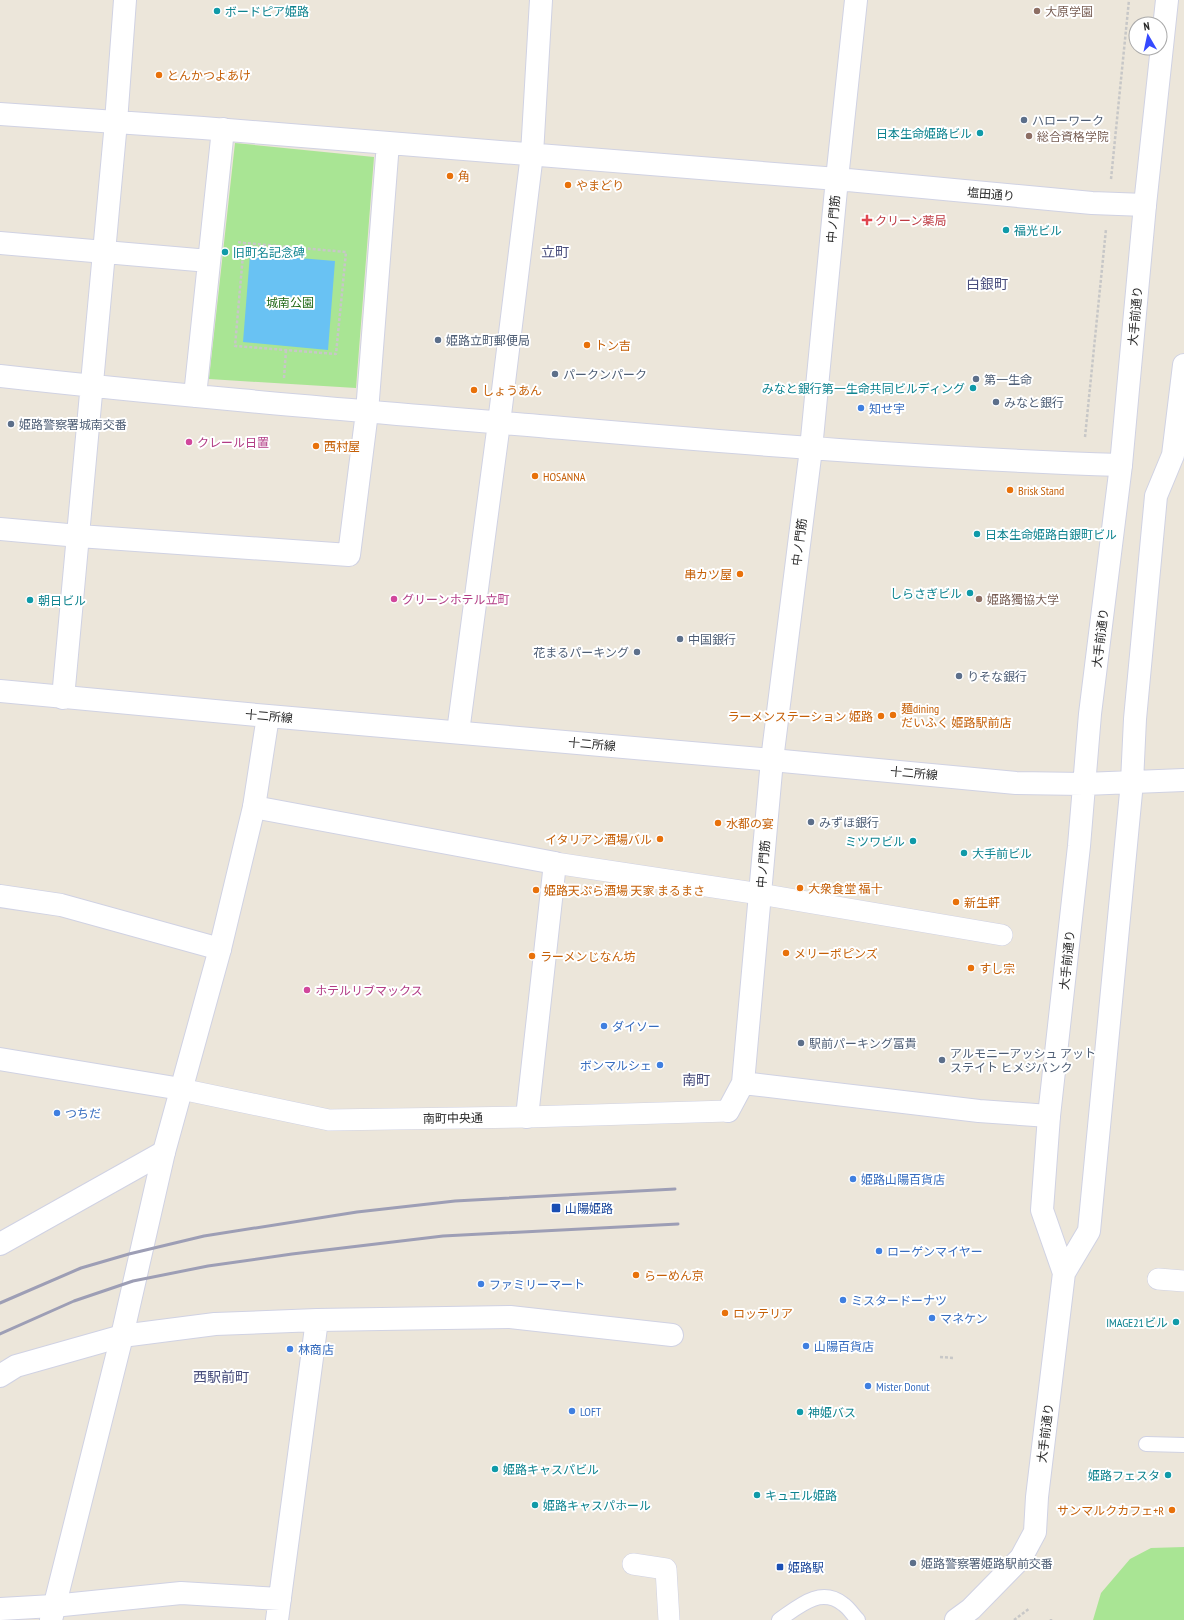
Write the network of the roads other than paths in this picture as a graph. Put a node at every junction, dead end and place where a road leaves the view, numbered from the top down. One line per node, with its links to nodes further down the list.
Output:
1 (125, 0): 6 (street)
2 (541, 0): 9 (street)
3 (856, 0): 10 (street, 中ノ門筋)
4 (1167, 0): 11 (street, 大手前通り)
5 (0, 114): 6 (street, 塩田通り)
6 (116, 122): 7 (street, 塩田通り); 13 (street)
7 (223, 129): 8 (street, 塩田通り); 14 (street)
8 (388, 143): 9 (street, 塩田通り); 19 (street)
9 (532, 154): 10 (street, 塩田通り); 20 (street)
10 (837, 179): 11 (street, 塩田通り); 21 (street, 中ノ門筋)
11 (1145, 205): 23 (street, 大手前通り)
12 (0, 243): 13 (street)
13 (104, 252): 14 (street); 17 (street)
14 (209, 261): 18 (street)
15 (1184, 365): 22 (street, 大手前通り)
16 (0, 376): 17 (street)
17 (92, 386): 18 (street); 25 (street)
18 (195, 396): 19 (street)
19 (367, 412): 20 (street); 25 (street)
20 (499, 423): 21 (street); 29 (street)
21 (811, 449): 23 (street); 30 (street, 中ノ門筋)
22 (1178, 456): 32 (street, 大手前通り)
23 (1121, 465): 33 (street, 大手前通り)
24 (0, 529): 25 (street)
25 (79, 536): 27 (street)
26 (0, 691): 27 (street, 十二所線)
27 (63, 698): 28 (street, 十二所線)
28 (268, 716): 29 (street, 十二所線); 34 (street)
29 (458, 732): 30 (street, 十二所線)
30 (772, 760): 33 (street, 十二所線); 36 (street, 中ノ門筋)
31 (1184, 780): 32 (street, 十二所線)
32 (1132, 782): 33 (street, 十二所線); 48 (street, 大手前通り)
33 (1084, 784): 44 (street, 大手前通り)
34 (254, 807): 35 (street); 39 (street)
35 (555, 863): 36 (street); 45 (street)
36 (760, 894): 38 (street); 41 (street, 中ノ門筋)
37 (0, 896): 39 (street)
38 (1002, 935)
39 (220, 949): 42 (street)
40 (0, 1059): 42 (street)
41 (743, 1083): 43 (street); 44 (street)
42 (181, 1089): 45 (street, 南町中央通); 46 (street)
43 (728, 1111): 45 (street, 南町中央通)
44 (1049, 1116): 48 (street, 大手前通り)
45 (527, 1117)
46 (164, 1152): 47 (street); 53 (street)
47 (0, 1244)
48 (1064, 1273): 64 (street, 大手前通り)
49 (1158, 1279): 50 (street)
50 (1184, 1281)
51 (317, 1320): 52 (street); 53 (street); 59 (street)
52 (672, 1335)
53 (122, 1336): 54 (street); 60 (street)
54 (0, 1376)
55 (1146, 1444): 56 (lane)
56 (1184, 1445)
57 (633, 1564): 61 (street)
58 (0, 1609): 60 (street)
59 (279, 1610): 60 (street)
60 (52, 1613)
61 (669, 1620)
62 (779, 1620): 63 (lane)
63 (858, 1620)
64 (956, 1620)

